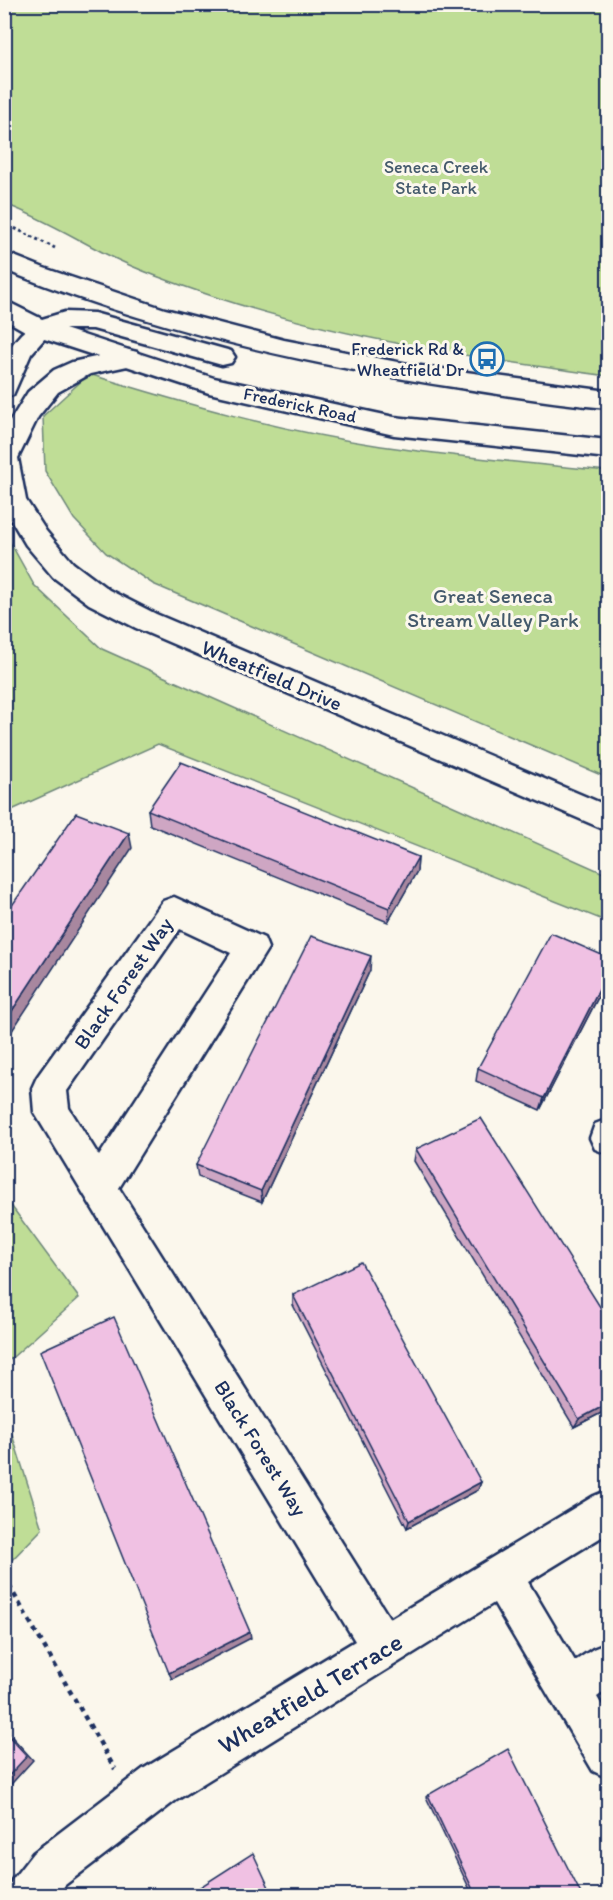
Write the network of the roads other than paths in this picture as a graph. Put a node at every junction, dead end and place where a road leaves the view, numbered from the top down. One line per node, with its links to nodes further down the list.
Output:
1 (4, 260): 5 (street)
2 (4, 308): 3 (street, Frederick Road)
3 (41, 329): 4 (street, Frederick Road); 5 (street); 6 (street)
4 (128, 358): 8 (street, Frederick Road); 9 (street, Wheatfield Drive)
5 (456, 381): 7 (street)
6 (4, 389)
7 (609, 400)
8 (609, 449)
9 (5, 457): 10 (street, Wheatfield Drive)
10 (609, 819)
11 (99, 1188): 11 (street, Black Forest Way); 14 (street, Black Forest Way)
12 (609, 1510): 13 (street, Wheatfield Terrace)
13 (501, 1576): 14 (street, Wheatfield Terrace); 16 (street)
14 (384, 1648): 18 (street, Wheatfield Terrace)
15 (609, 1664): 16 (street)
16 (569, 1690): 17 (street)
17 (609, 1756)
18 (28, 1896)

